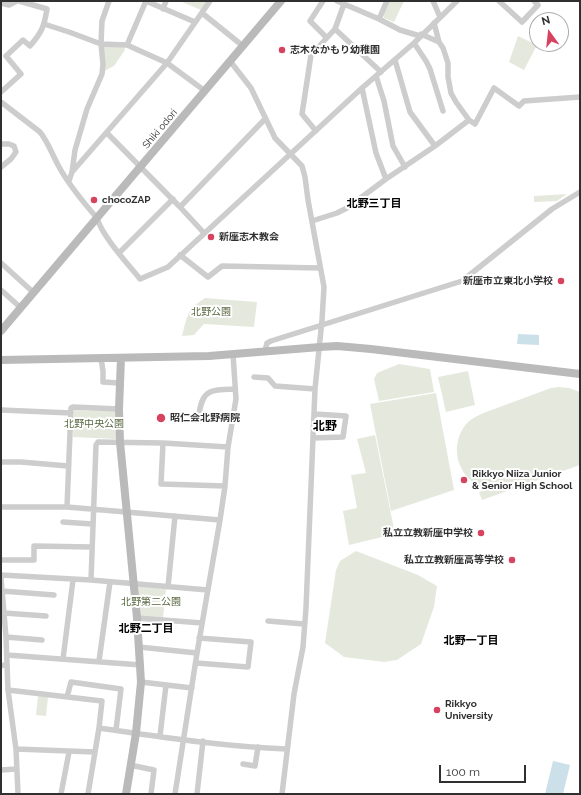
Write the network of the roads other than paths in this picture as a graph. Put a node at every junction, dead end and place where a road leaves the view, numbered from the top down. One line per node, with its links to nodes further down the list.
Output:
1 (18, 1): 14 (street); 15 (street)
2 (108, 1): 29 (street)
3 (146, 1): 17 (street); 30 (street)
4 (166, 1): 17 (street)
5 (210, 1): 18 (street)
6 (280, 1): 31 (street, Shiki odori)
7 (323, 1): 26 (street)
8 (337, 1): 16 (street)
9 (387, 1): 20 (street)
10 (433, 1): 19 (street)
11 (457, 1): 19 (street)
12 (499, 1): 13 (street)
13 (537, 2)
14 (1, 3)
15 (36, 3): 23 (street)
16 (344, 4): 20 (street); 24 (street)
17 (163, 8): 21 (street)
18 (202, 13): 21 (street); 31 (street)
19 (440, 17): 22 (street)
20 (379, 19): 25 (street)
21 (195, 22): 34 (street)
22 (434, 23): 25 (street); 27 (street)
23 (44, 24): 29 (street); 39 (street)
24 (335, 29): 26 (street); 35 (street)
25 (420, 35): 27 (street); 28 (street)
26 (326, 37): 45 (street)
27 (439, 42): 44 (street)
28 (414, 43): 32 (street); 42 (street)
29 (100, 44): 30 (street); 53 (street)
30 (127, 45): 34 (street)
31 (242, 46): 33 (street, Shiki odori)
32 (395, 60): 35 (street); 48 (street)
33 (230, 61): 38 (street, Shiki odori); 43 (street)
34 (167, 62): 38 (street); 46 (street)
35 (381, 72): 36 (street)
36 (376, 76): 37 (street); 52 (street)
37 (362, 88): 45 (street); 54 (street)
38 (205, 91): 50 (street, Shiki odori)
39 (1, 92)
40 (580, 97): 44 (street)
41 (1, 102): 55 (street)
42 (443, 110)
43 (265, 119): 49 (street); 58 (street)
44 (469, 120): 48 (street)
45 (316, 131): 49 (street)
46 (107, 133): 50 (street); 53 (street)
47 (1, 144): 51 (street)
48 (435, 146): 52 (street)
49 (291, 154): 60 (street); 61 (street)
50 (141, 166): 57 (street); 59 (street, Shiki odori)
51 (1, 167)
52 (405, 167): 54 (street)
53 (72, 172): 55 (street)
54 (386, 179): 60 (street)
55 (69, 181): 59 (street)
56 (580, 192): 69 (street)
57 (173, 199): 58 (street); 62 (street)
58 (180, 207): 61 (street)
59 (97, 218): 62 (street); 67 (street, Shiki odori)
60 (312, 221): 65 (street)
61 (204, 233): 63 (street)
62 (119, 253): 63 (street)
63 (180, 255): 65 (street)
64 (1, 263): 67 (street)
65 (320, 268): 69 (street)
66 (1, 290): 68 (street)
67 (34, 293): 68 (street, Shiki odori)
68 (21, 308): 70 (street, Shiki odori)
69 (322, 325): 71 (street); 72 (street)
70 (1, 331)
71 (320, 347): 72 (street); 77 (street); 81 (street)
72 (265, 352): 73 (street)
73 (233, 354): 75 (street); 80 (street)
74 (102, 358): 75 (street); 76 (street); 79 (street)
75 (121, 358): 79 (street)
76 (1, 360)
77 (580, 374)
78 (254, 377): 81 (street)
79 (119, 383): 82 (street)
80 (234, 389): 86 (street); 90 (street)
81 (315, 389): 85 (street)
82 (119, 409): 84 (street); 88 (street)
83 (1, 410): 84 (street)
84 (71, 413): 92 (street)
85 (315, 414): 87 (street); 87 (street)
86 (198, 420)
87 (313, 438): 119 (street)
88 (120, 442): 89 (street); 96 (street); 97 (street)
89 (163, 443): 90 (street); 93 (street)
90 (228, 447): 93 (street)
91 (1, 462): 92 (street)
92 (68, 466): 95 (street)
93 (225, 486): 99 (street)
94 (1, 507): 95 (street)
95 (66, 507): 96 (street)
96 (93, 509): 97 (street); 101 (street)
97 (127, 512): 98 (street); 109 (street)
98 (175, 516): 99 (street); 110 (street)
99 (220, 520): 111 (street)
100 (63, 522): 101 (street)
101 (92, 524): 102 (street)
102 (92, 547): 103 (street); 107 (street)
103 (1, 560)
104 (1, 575): 106 (street)
105 (1, 578): 112 (street)
106 (72, 580): 107 (street); 126 (street)
107 (91, 580): 108 (street)
108 (110, 582): 109 (street); 127 (street)
109 (133, 584): 110 (street); 116 (street)
110 (168, 587): 111 (street)
111 (208, 590): 118 (street)
112 (2, 591): 113 (street); 114 (street)
113 (54, 595)
114 (3, 616): 115 (street); 120 (street)
115 (46, 616)
116 (137, 618): 118 (street); 123 (street)
117 (268, 621): 119 (street)
118 (202, 623): 121 (street)
119 (304, 624): 144 (street)
120 (6, 637): 122 (street); 125 (street)
121 (199, 638): 124 (street); 128 (street)
122 (42, 640)
123 (139, 647): 124 (street); 130 (street)
124 (197, 652): 128 (street)
125 (7, 655): 126 (street); 129 (street)
126 (63, 659): 127 (street)
127 (99, 661): 130 (street)
128 (196, 663): 133 (street)
129 (4, 665): 134 (street)
130 (140, 665): 131 (street)
131 (141, 682): 132 (street); 138 (street)
132 (166, 685): 133 (street); 139 (street)
133 (192, 688): 140 (street)
134 (8, 690): 135 (street); 143 (street)
135 (68, 697): 136 (street); 137 (street)
136 (99, 728): 137 (street); 146 (street)
137 (116, 730): 138 (street)
138 (136, 732): 139 (street); 148 (street)
139 (160, 736): 140 (street)
140 (184, 739): 141 (street); 156 (street)
141 (203, 741): 142 (street); 157 (street)
142 (258, 748): 144 (street); 147 (street)
143 (16, 749): 145 (street); 149 (street)
144 (287, 749): 158 (street)
145 (69, 752): 146 (street); 152 (street)
146 (95, 752): 153 (street)
147 (243, 764)
148 (130, 766): 154 (street); 155 (street)
149 (16, 769): 150 (street); 151 (street)
150 (1, 770)
151 (18, 794)
152 (61, 794)
153 (88, 794)
154 (126, 794)
155 (151, 794)
156 (175, 794)
157 (197, 794)
158 (282, 794)

